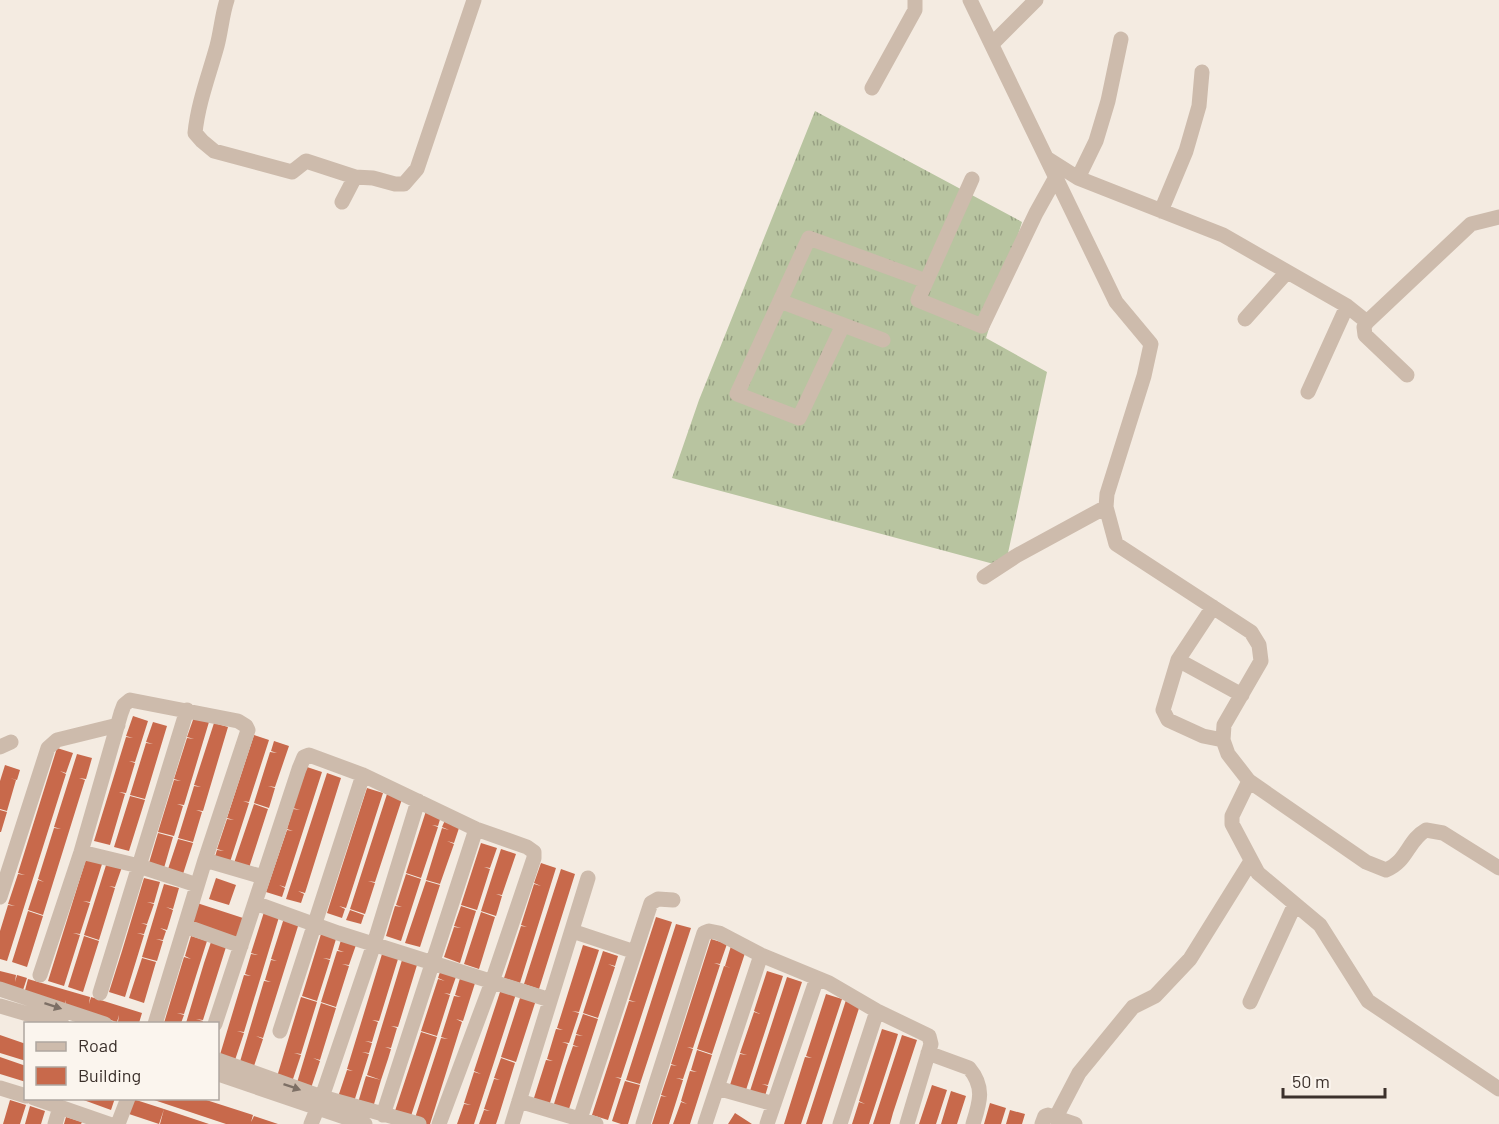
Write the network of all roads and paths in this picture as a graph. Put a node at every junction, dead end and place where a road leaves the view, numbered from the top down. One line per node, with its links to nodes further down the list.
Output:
1 (227, 0): 11 (street)
2 (474, 0): 11 (street)
3 (915, 0): 9 (street)
4 (970, 0): 7 (street)
5 (1036, 0): 7 (street)
6 (1121, 39): 13 (street)
7 (992, 44): 10 (street)
8 (1202, 72): 16 (street)
9 (872, 88)
10 (1048, 159): 12 (street); 13 (street)
11 (355, 177): 15 (street)
12 (1056, 177): 19 (street); 28 (street)
13 (1078, 178): 16 (street)
14 (972, 179): 19 (street)
15 (342, 202)
16 (1161, 211): 18 (street)
17 (1499, 218): 23 (street)
18 (1287, 272): 21 (street); 22 (street)
19 (926, 281): 20 (street)
20 (780, 301): 24 (street); 24 (street)
21 (1347, 306): 23 (street); 27 (street)
22 (1245, 319)
23 (1367, 322): 26 (street)
24 (843, 325): 25 (street)
25 (883, 340)
26 (1407, 375)
27 (1308, 392)
28 (1106, 507): 29 (street); 30 (street)
29 (984, 577)
30 (1213, 607): 31 (street); 32 (street)
31 (1178, 660): 32 (street); 35 (street)
32 (1242, 695): 35 (street)
33 (187, 710): 34 (street); 41 (street); 43 (street)
34 (118, 725): 40 (street); 48 (street)
35 (1223, 740): 37 (street)
36 (363, 775): 38 (street); 45 (street); 52 (street)
37 (1249, 781): 42 (street); 44 (street)
38 (418, 801): 39 (street); 55 (street)
39 (476, 829): 59 (street); 62 (street)
40 (81, 852): 43 (street); 60 (street)
41 (205, 860): 45 (street); 47 (street)
42 (1251, 861): 51 (street); 89 (street)
43 (139, 866): 47 (street); 64 (street)
44 (1499, 868)
45 (263, 877): 50 (street)
46 (588, 878): 54 (street)
47 (197, 885): 53 (street)
48 (0, 897)
49 (673, 900): 57 (street)
50 (255, 903): 52 (street); 56 (street)
51 (1296, 904): 66 (street); 78 (street)
52 (314, 924): 55 (street); 73 (street)
53 (185, 926): 56 (street); 71 (street)
54 (572, 931): 57 (street); 65 (street)
55 (374, 944): 59 (street); 84 (street)
56 (241, 946): 72 (street)
57 (635, 952): 88 (street)
58 (761, 955): 61 (street); 77 (street); 99 (street)
59 (432, 963): 62 (street); 87 (street)
60 (40, 975)
61 (817, 978): 68 (street); 85 (street)
62 (492, 982): 65 (street); 96 (street)
63 (0, 989): 70 (street, one-way to 70)
64 (100, 993)
65 (550, 1000): 83 (street)
66 (1250, 1002)
67 (0, 1006): 69 (street)
68 (877, 1011): 74 (street); 102 (street)
69 (58, 1022)
70 (102, 1022)
71 (155, 1022)
72 (215, 1022)
73 (280, 1031)
74 (928, 1053): 103 (street); 104 (street)
75 (219, 1060): 84 (street, one-way to 84)
76 (219, 1074): 84 (street)
77 (717, 1088): 85 (street); 100 (street)
78 (1499, 1089)
79 (1, 1093): 80 (street)
80 (24, 1096)
81 (40, 1100): 86 (street)
82 (127, 1100): 92 (street)
83 (519, 1101): 88 (street); 97 (street)
84 (320, 1103): 87 (street); 93 (street); 94 (street)
85 (774, 1104): 101 (street)
86 (60, 1107): 90 (street); 91 (street)
87 (382, 1115): 95 (street)
88 (580, 1119): 98 (street)
89 (1049, 1120): 105 (street)
90 (55, 1124)
91 (109, 1124)
92 (118, 1124)
93 (311, 1124)
94 (365, 1124)
95 (419, 1124)
96 (439, 1124)
97 (512, 1124)
98 (596, 1124)
99 (643, 1124)
100 (705, 1124)
101 (767, 1124)
102 (840, 1124)
103 (907, 1124)
104 (973, 1124)
105 (1075, 1124)

